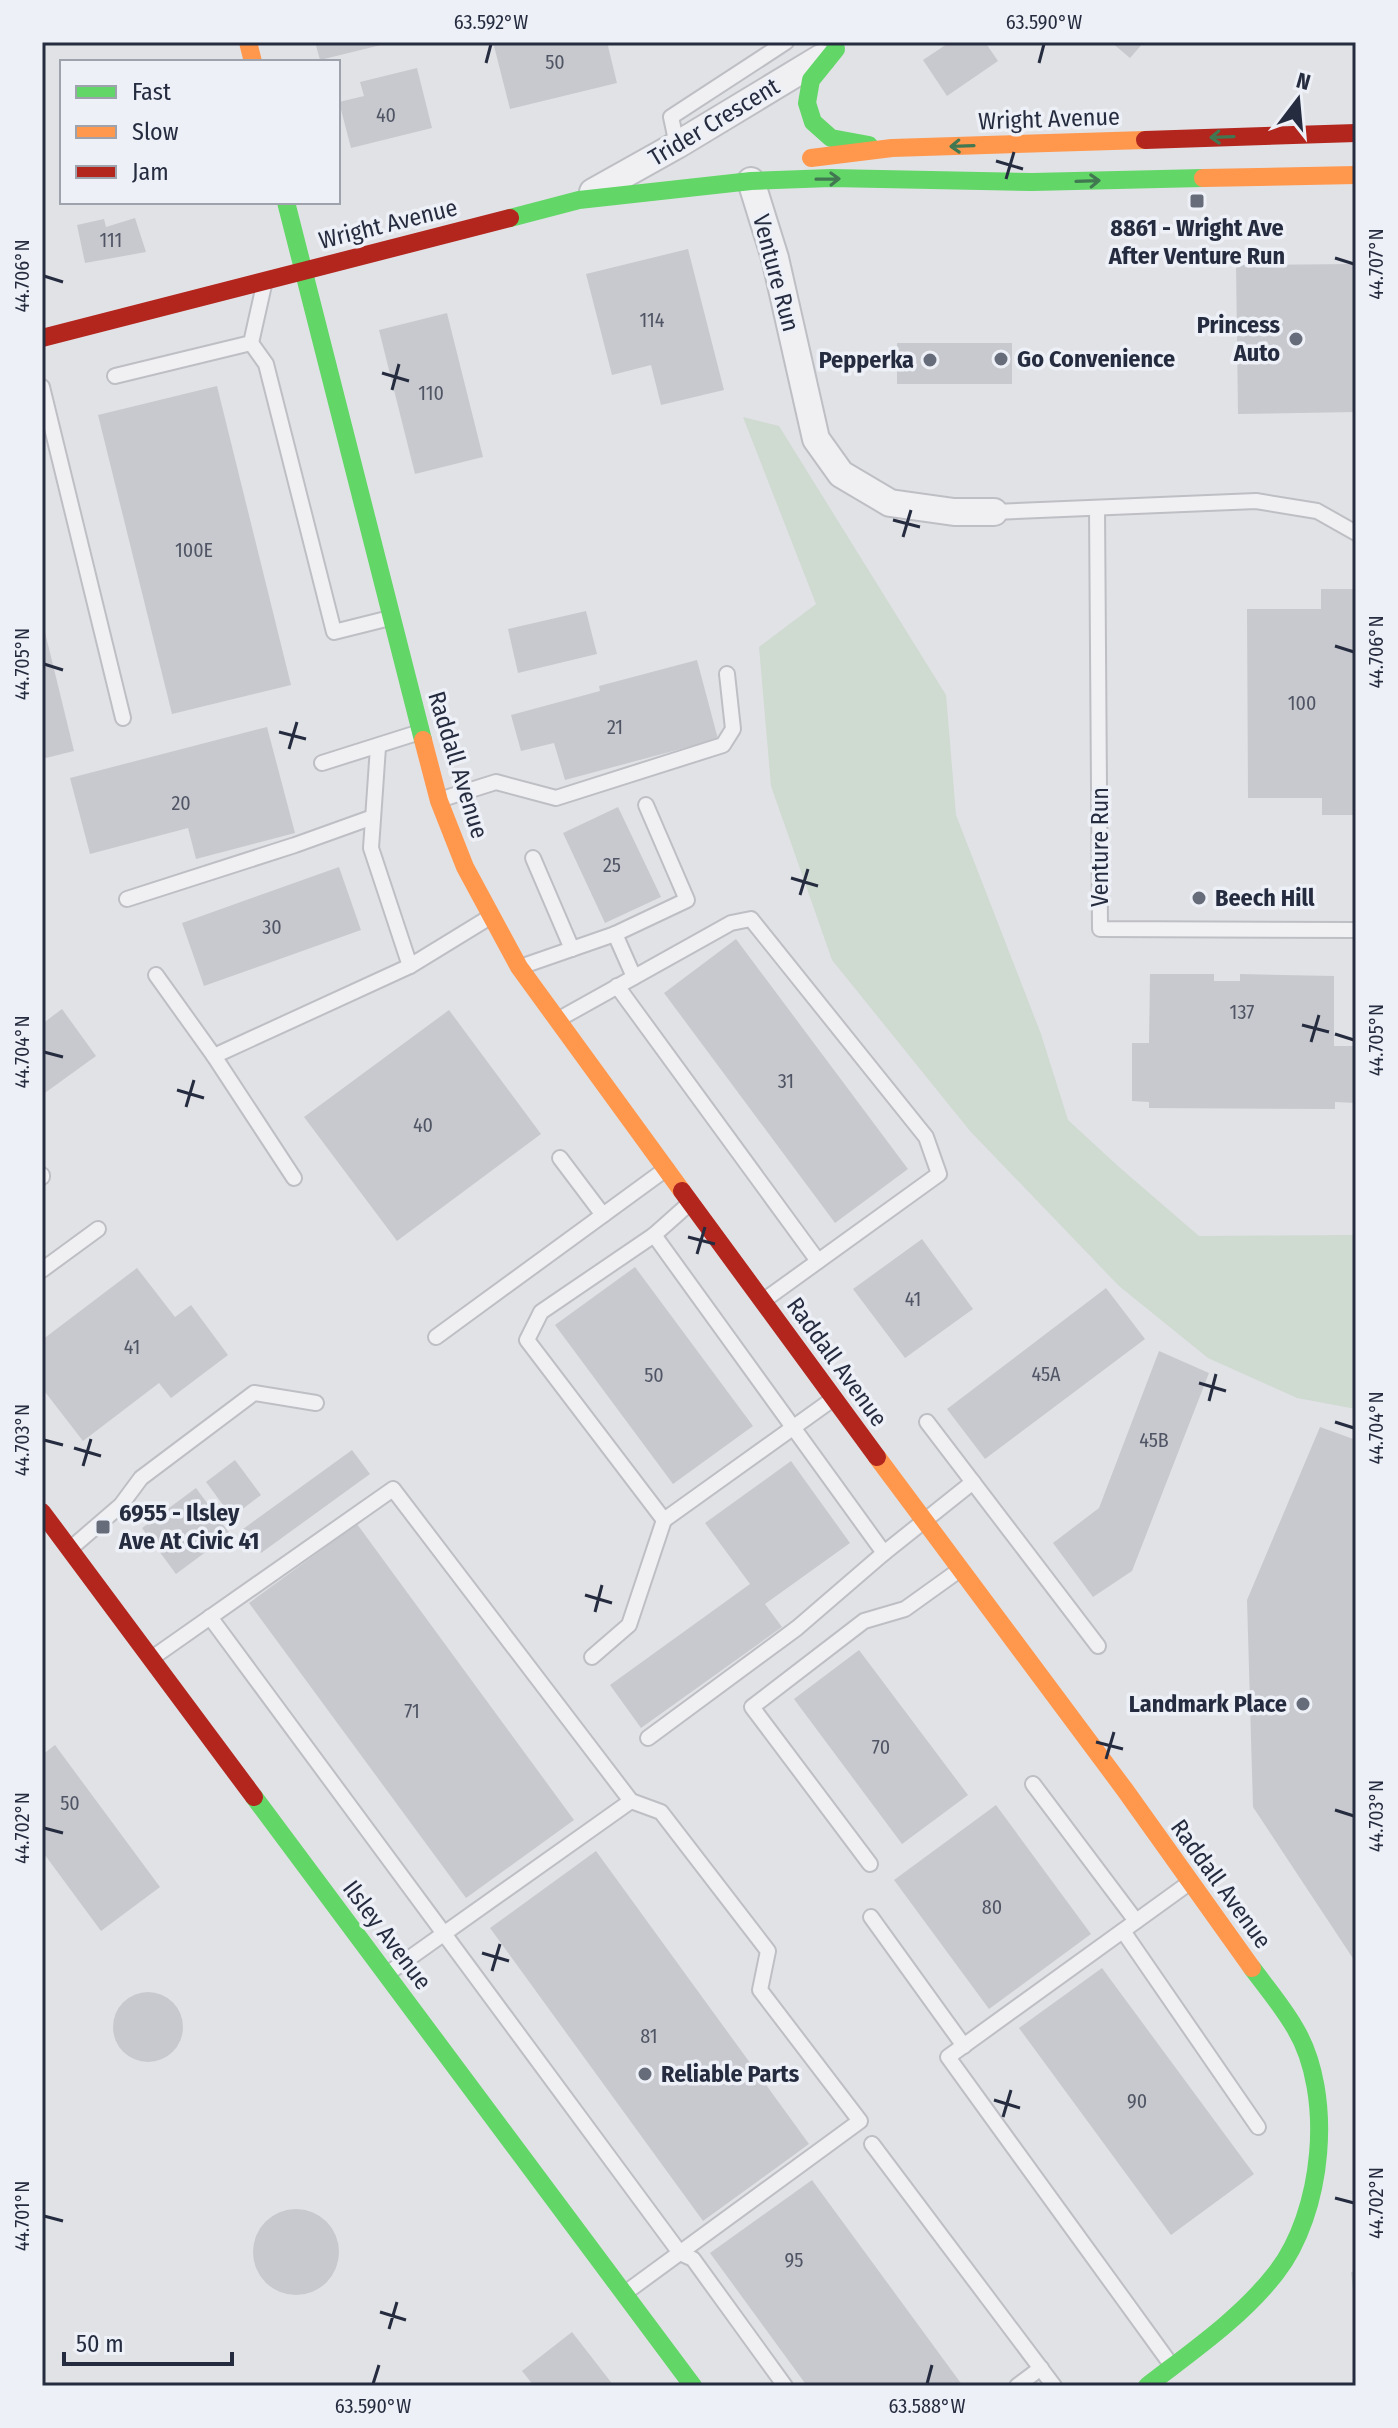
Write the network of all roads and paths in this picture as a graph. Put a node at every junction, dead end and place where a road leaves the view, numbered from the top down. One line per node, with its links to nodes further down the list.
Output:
1 (786, 42): 5 (lane)
2 (842, 46): 5 (street, Trider Crescent); 6 (street)
3 (1356, 133): 4 (street, Wright Avenue, one-way to 4)
4 (1075, 142): 6 (street, Wright Avenue, one-way to 6); 9 (street)
5 (677, 145): 10 (street, Trider Crescent)
6 (892, 148): 8 (street, Wright Avenue)
7 (1356, 175): 9 (street, Wright Avenue, one-way to 7)
8 (751, 181): 9 (street, Wright Avenue, one-way to 9); 10 (street, Wright Avenue); 19 (street, Venture Run)
9 (1032, 182)
10 (579, 200): 12 (street, Wright Avenue)
11 (286, 204): 12 (street, Raddall Avenue)
12 (302, 271): 13 (street, Wright Avenue); 21 (street, Raddall Avenue)
13 (265, 280): 14 (street, Wright Avenue); 15 (lane)
14 (42, 338)
15 (251, 343): 16 (lane); 21 (lane)
16 (115, 376)
17 (42, 387): 23 (lane)
18 (1097, 508): 19 (lane, Venture Run); 20 (lane, Venture Run); 33 (lane, Venture Run)
19 (994, 512)
20 (1356, 533)
21 (391, 617): 24 (street, Raddall Avenue)
22 (727, 674): 27 (lane)
23 (123, 718)
24 (421, 731): 25 (lane); 27 (street, Raddall Avenue)
25 (378, 747): 26 (lane); 29 (lane)
26 (322, 763)
27 (439, 801): 32 (street, Raddall Avenue)
28 (646, 805): 34 (lane)
29 (373, 817): 31 (lane); 36 (lane)
30 (533, 858): 35 (lane)
31 (127, 899)
32 (490, 917): 36 (lane); 37 (street, Raddall Avenue)
33 (1356, 930)
34 (615, 934): 35 (lane); 39 (lane)
35 (572, 949): 37 (lane)
36 (410, 966): 42 (lane)
37 (519, 967): 41 (street, Raddall Avenue)
38 (156, 975): 42 (lane)
39 (634, 977): 40 (lane); 50 (lane)
40 (617, 986): 41 (lane); 50 (lane)
41 (559, 1019): 44 (street, Raddall Avenue)
42 (214, 1056): 45 (lane)
43 (560, 1158): 47 (lane)
44 (667, 1169): 46 (street, Raddall Avenue); 47 (lane)
45 (294, 1178)
46 (691, 1203): 49 (lane); 52 (street, Raddall Avenue)
47 (603, 1215): 53 (lane)
48 (98, 1229): 51 (lane)
49 (654, 1235): 57 (lane); 60 (lane)
50 (818, 1261): 52 (lane)
51 (42, 1270)
52 (762, 1301): 54 (street, Raddall Avenue)
53 (436, 1337)
54 (833, 1398): 57 (lane); 61 (street, Raddall Avenue)
55 (316, 1403): 62 (lane)
56 (927, 1422): 58 (lane)
57 (793, 1427): 60 (lane); 63 (lane)
58 (973, 1482): 61 (lane); 66 (lane)
59 (42, 1512): 62 (street, Ilsley Avenue)
60 (664, 1520): 67 (lane)
61 (924, 1520): 63 (lane); 64 (street, Raddall Avenue)
62 (70, 1549): 68 (street, Ilsley Avenue)
63 (884, 1553): 69 (lane)
64 (962, 1569): 72 (lane); 73 (street, Raddall Avenue)
65 (210, 1617): 68 (lane); 71 (lane); 77 (lane)
66 (1098, 1646)
67 (592, 1657)
68 (151, 1659): 78 (street, Ilsley Avenue)
69 (648, 1738)
70 (1033, 1784): 75 (lane)
71 (631, 1801): 77 (lane); 82 (lane)
72 (870, 1864)
73 (1191, 1882): 75 (lane); 84 (street, Raddall Avenue)
74 (871, 1917): 79 (lane)
75 (1136, 1921): 76 (lane)
76 (1123, 1931): 79 (lane); 80 (lane)
77 (445, 1935): 78 (lane); 82 (lane)
78 (387, 1975): 83 (street, Ilsley Avenue)
79 (964, 2046): 84 (lane)
80 (1258, 2127)
81 (872, 2144): 85 (lane)
82 (680, 2253): 83 (lane); 86 (lane)
83 (624, 2294): 87 (street, Ilsley Avenue)
84 (1172, 2366): 90 (street, Raddall Avenue)
85 (1041, 2368): 88 (lane); 89 (lane)
86 (779, 2384)
87 (693, 2386)
88 (1017, 2386)
89 (1054, 2386)
90 (1147, 2386)

